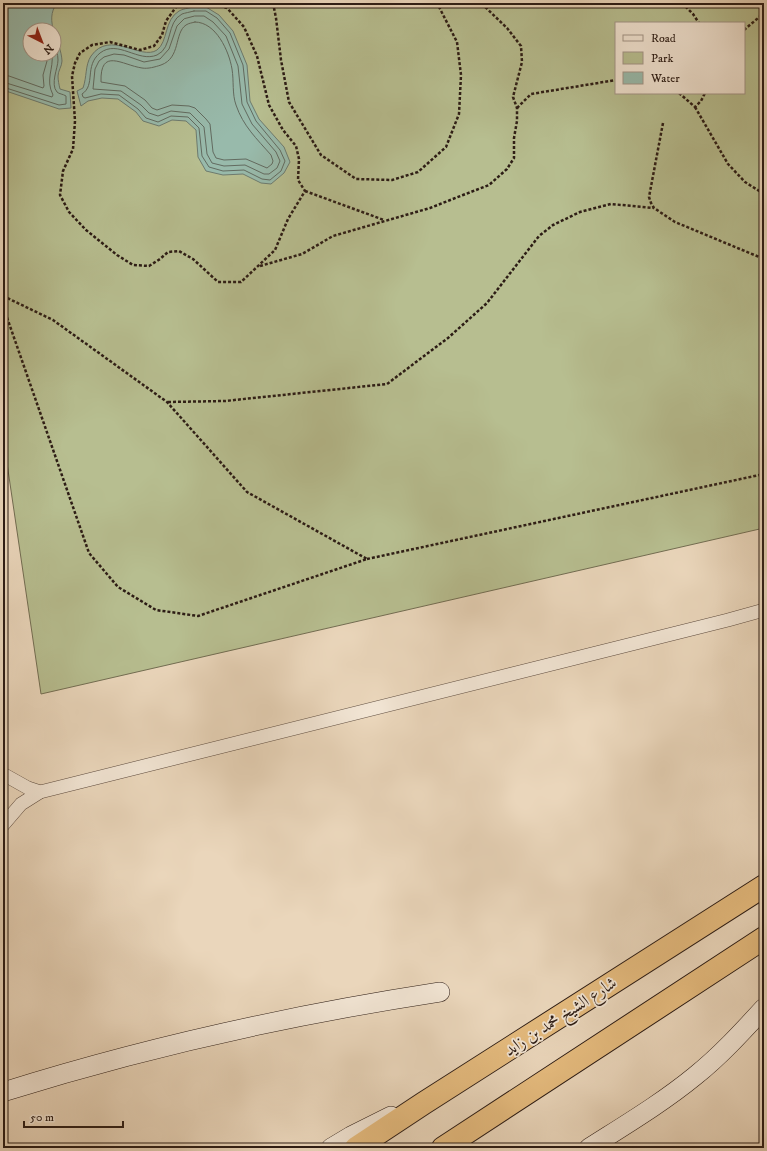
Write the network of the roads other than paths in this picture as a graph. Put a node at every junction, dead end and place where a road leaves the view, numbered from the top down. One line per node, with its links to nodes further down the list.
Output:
1 (764, 610): 3 (street)
2 (3, 774): 3 (street)
3 (40, 792): 4 (street)
4 (3, 825)
5 (764, 886): 10 (highway, شارع الشيخ محمد بن زايد)
6 (764, 938): 13 (highway)
7 (440, 992): 9 (main road)
8 (764, 1008): 14 (main road)
9 (3, 1092)
10 (424, 1103): 11 (main road); 12 (highway, شارع الشيخ محمد بن زايد)
11 (331, 1148)
12 (356, 1148)
13 (443, 1148)
14 (589, 1148)

